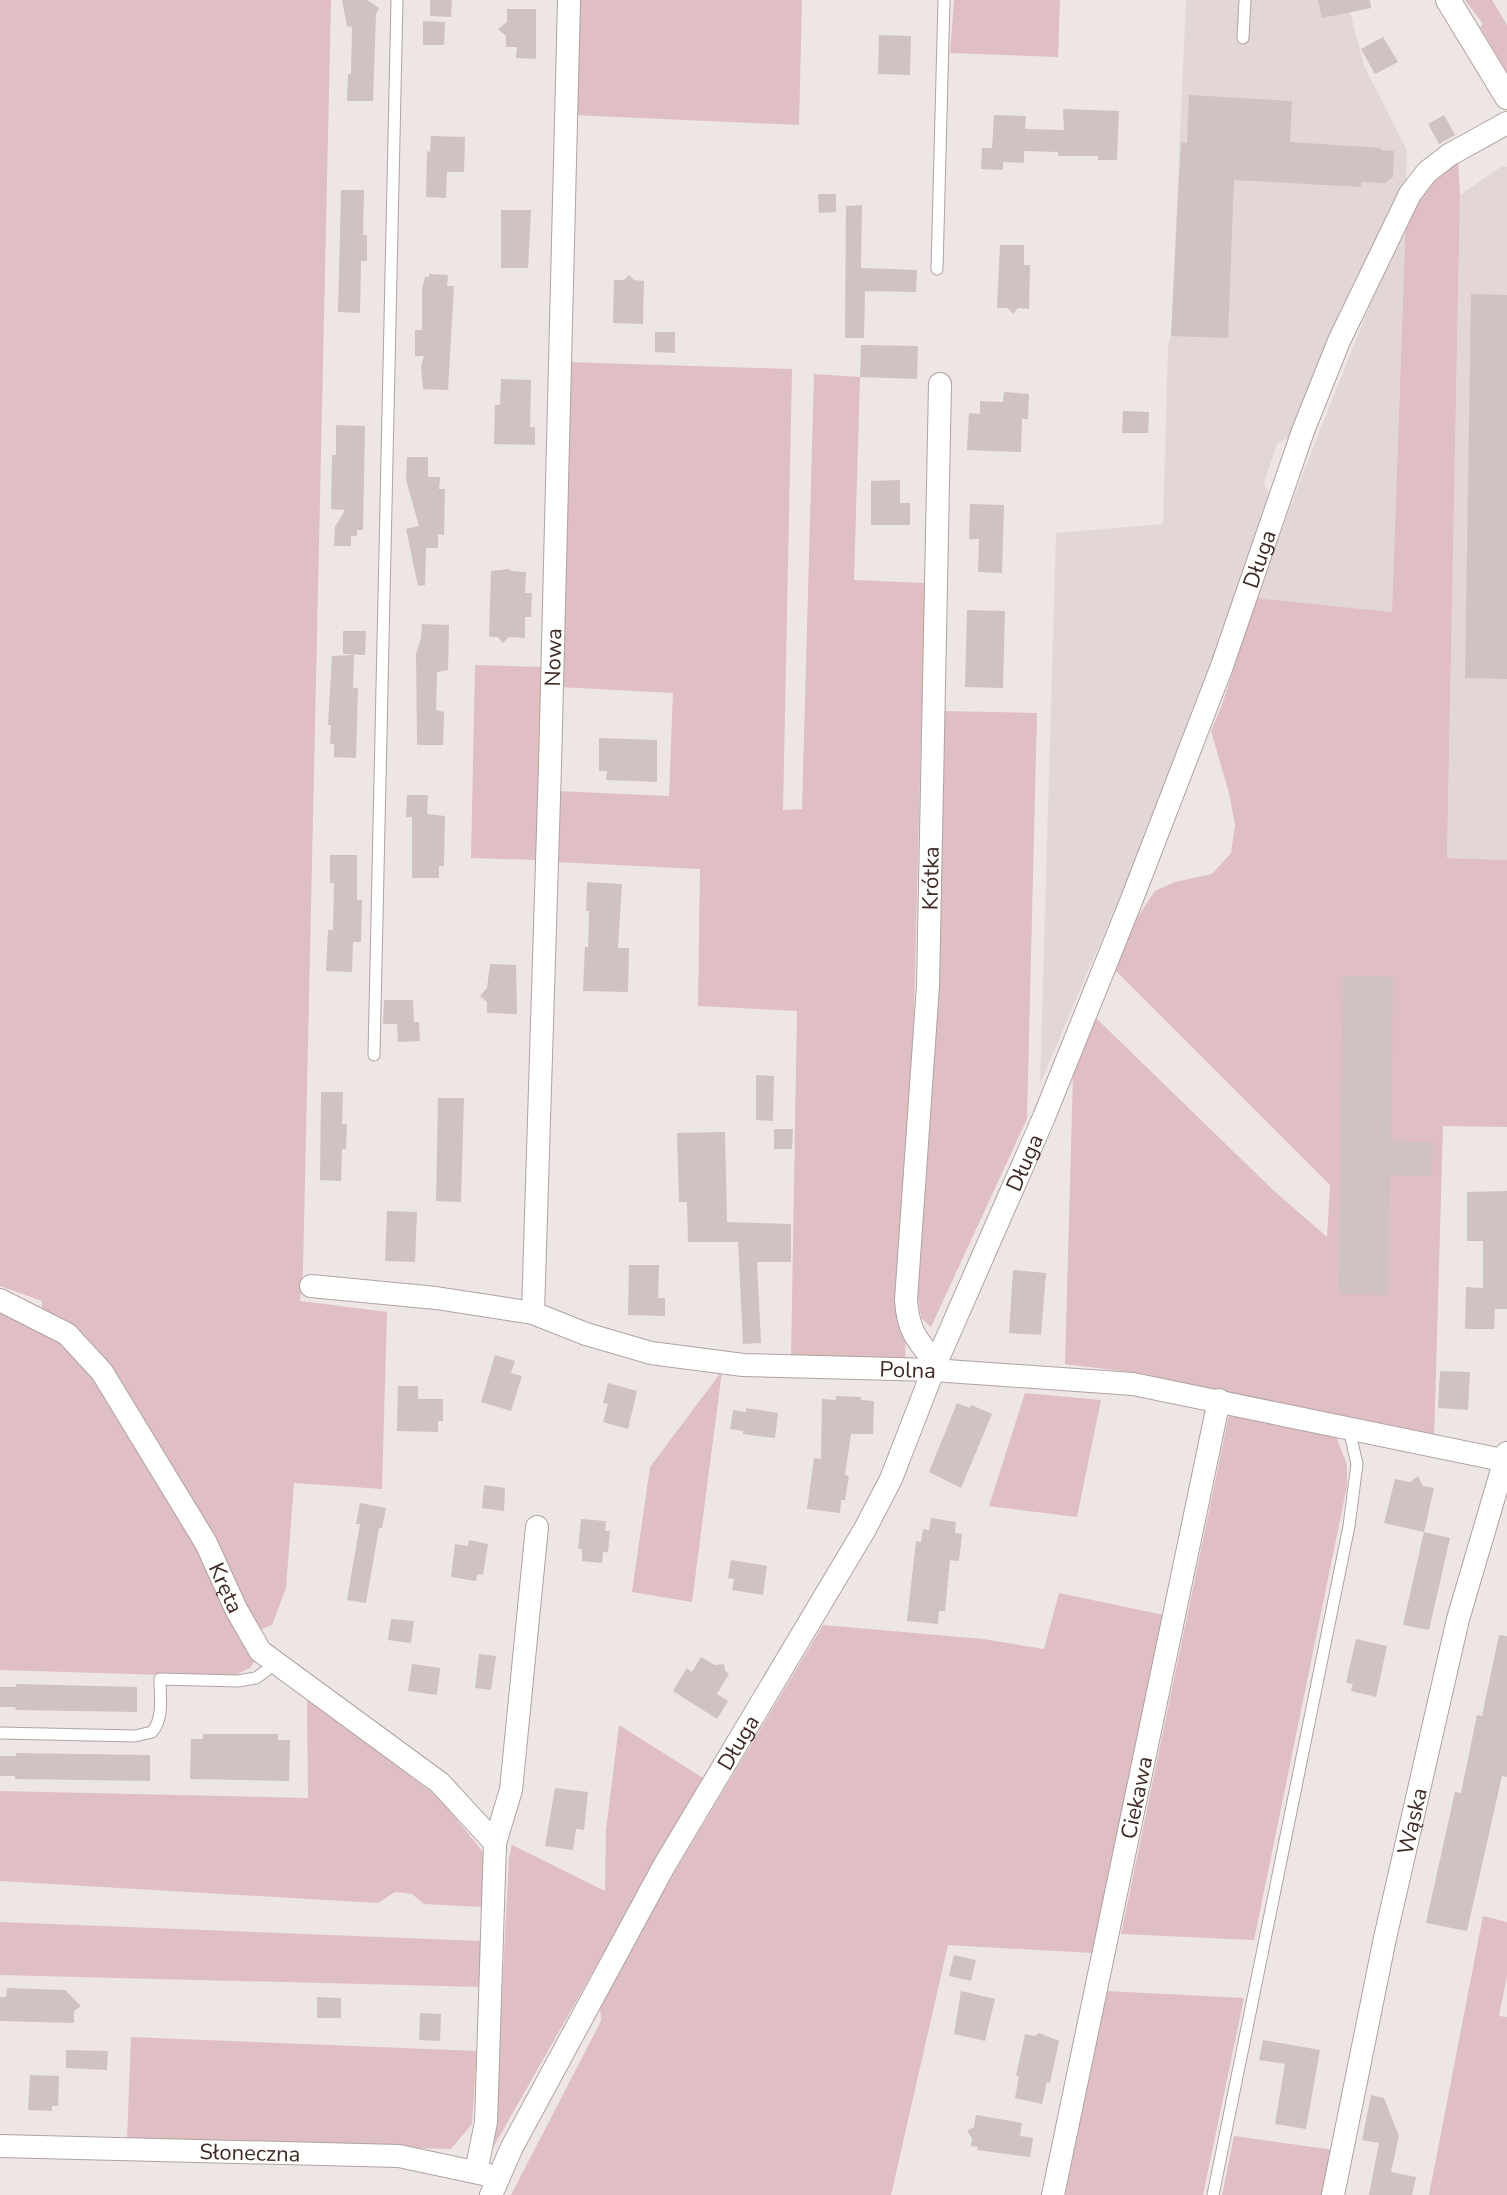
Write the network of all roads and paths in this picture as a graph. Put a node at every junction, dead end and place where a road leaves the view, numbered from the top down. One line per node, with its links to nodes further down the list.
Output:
1 (397, 0): 11 (lane)
2 (569, 0): 14 (street, Nowa)
3 (944, 0): 9 (lane)
4 (1245, 0): 6 (lane)
5 (1448, 0): 7 (street)
6 (1243, 38)
7 (1507, 97)
8 (1507, 123): 15 (street, Długa)
9 (937, 269)
10 (940, 384): 15 (street, Krótka)
11 (374, 1055)
12 (311, 1286): 14 (street, Polna)
13 (0, 1300): 20 (street, Kręta)
14 (533, 1313): 15 (street, Polna)
15 (935, 1367): 16 (street, Polna); 24 (street, Długa)
16 (1219, 1400): 17 (street, Polna); 25 (street, Ciekawa)
17 (1349, 1429): 18 (street, Polna); 26 (lane)
18 (1506, 1458): 27 (street, Wąska)
19 (537, 1527): 22 (street)
20 (275, 1664): 21 (lane); 22 (street, Kręta)
21 (0, 1733)
22 (495, 1843): 24 (street)
23 (0, 2146): 24 (street, Słoneczna)
24 (488, 2182)
25 (1053, 2195)
26 (1213, 2195)
27 (1333, 2195)

